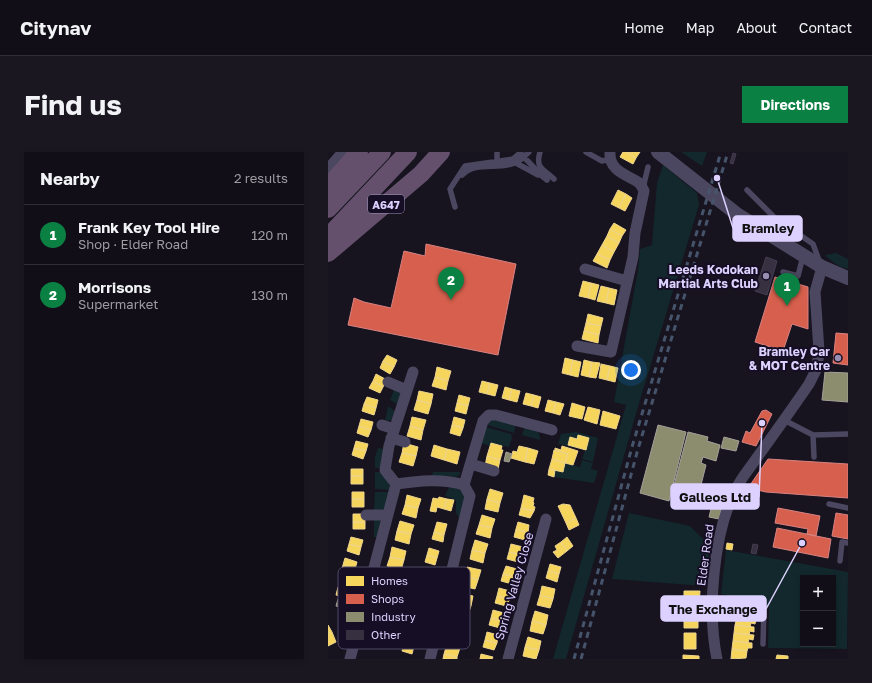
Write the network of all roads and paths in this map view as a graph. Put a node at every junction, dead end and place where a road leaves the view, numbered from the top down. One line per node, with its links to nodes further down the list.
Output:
1 (343, 152): 16 (street)
2 (359, 152): 18 (highway)
3 (382, 152): 23 (highway)
4 (408, 152): 24 (highway, A647)
5 (441, 152): 25 (highway, A647)
6 (497, 152): 14 (lane)
7 (529, 152): 11 (lane)
8 (540, 152): 17 (lane)
9 (586, 152): 12 (lane)
10 (658, 152): 26 (street)
11 (522, 154): 13 (lane); 14 (lane); 17 (lane)
12 (610, 155): 19 (street)
13 (516, 163): 14 (lane); 17 (lane)
14 (499, 164): 20 (lane); 20 (lane)
15 (648, 167): 19 (lane)
16 (328, 169)
17 (548, 179)
18 (328, 187)
19 (643, 188): 31 (street)
20 (450, 189): 22 (lane)
21 (747, 190): 27 (lane)
22 (454, 207)
23 (328, 209)
24 (328, 237)
25 (328, 253)
26 (804, 255): 27 (street); 29 (lane)
27 (822, 267): 30 (street); 36 (street, Elder Road)
28 (585, 269): 31 (street)
29 (783, 272)
30 (848, 278)
31 (627, 281): 32 (street)
32 (577, 346)
33 (413, 372): 35 (street)
34 (388, 382): 35 (street)
35 (411, 388): 39 (street)
36 (784, 420): 41 (lane); 57 (street, Elder Road)
37 (382, 425): 39 (street)
38 (552, 430): 44 (street)
39 (393, 433): 42 (street); 46 (street)
40 (848, 434): 41 (lane)
41 (813, 435): 43 (lane)
42 (405, 442)
43 (814, 457)
44 (471, 464): 45 (street); 47 (street)
45 (494, 471)
46 (396, 484): 47 (street); 51 (street)
47 (464, 484): 56 (street)
48 (829, 504): 49 (lane)
49 (848, 508)
50 (366, 515): 51 (street)
51 (388, 515): 55 (street)
52 (546, 519): 63 (street, Spring Valley Close)
53 (848, 543): 54 (lane)
54 (840, 561)
55 (374, 567)
56 (453, 567)
57 (712, 599): 58 (lane); 64 (street, Elder Road)
58 (763, 644)
59 (353, 649): 61 (street)
60 (432, 649): 62 (street)
61 (350, 659)
62 (430, 659)
63 (508, 659)
64 (717, 659)

